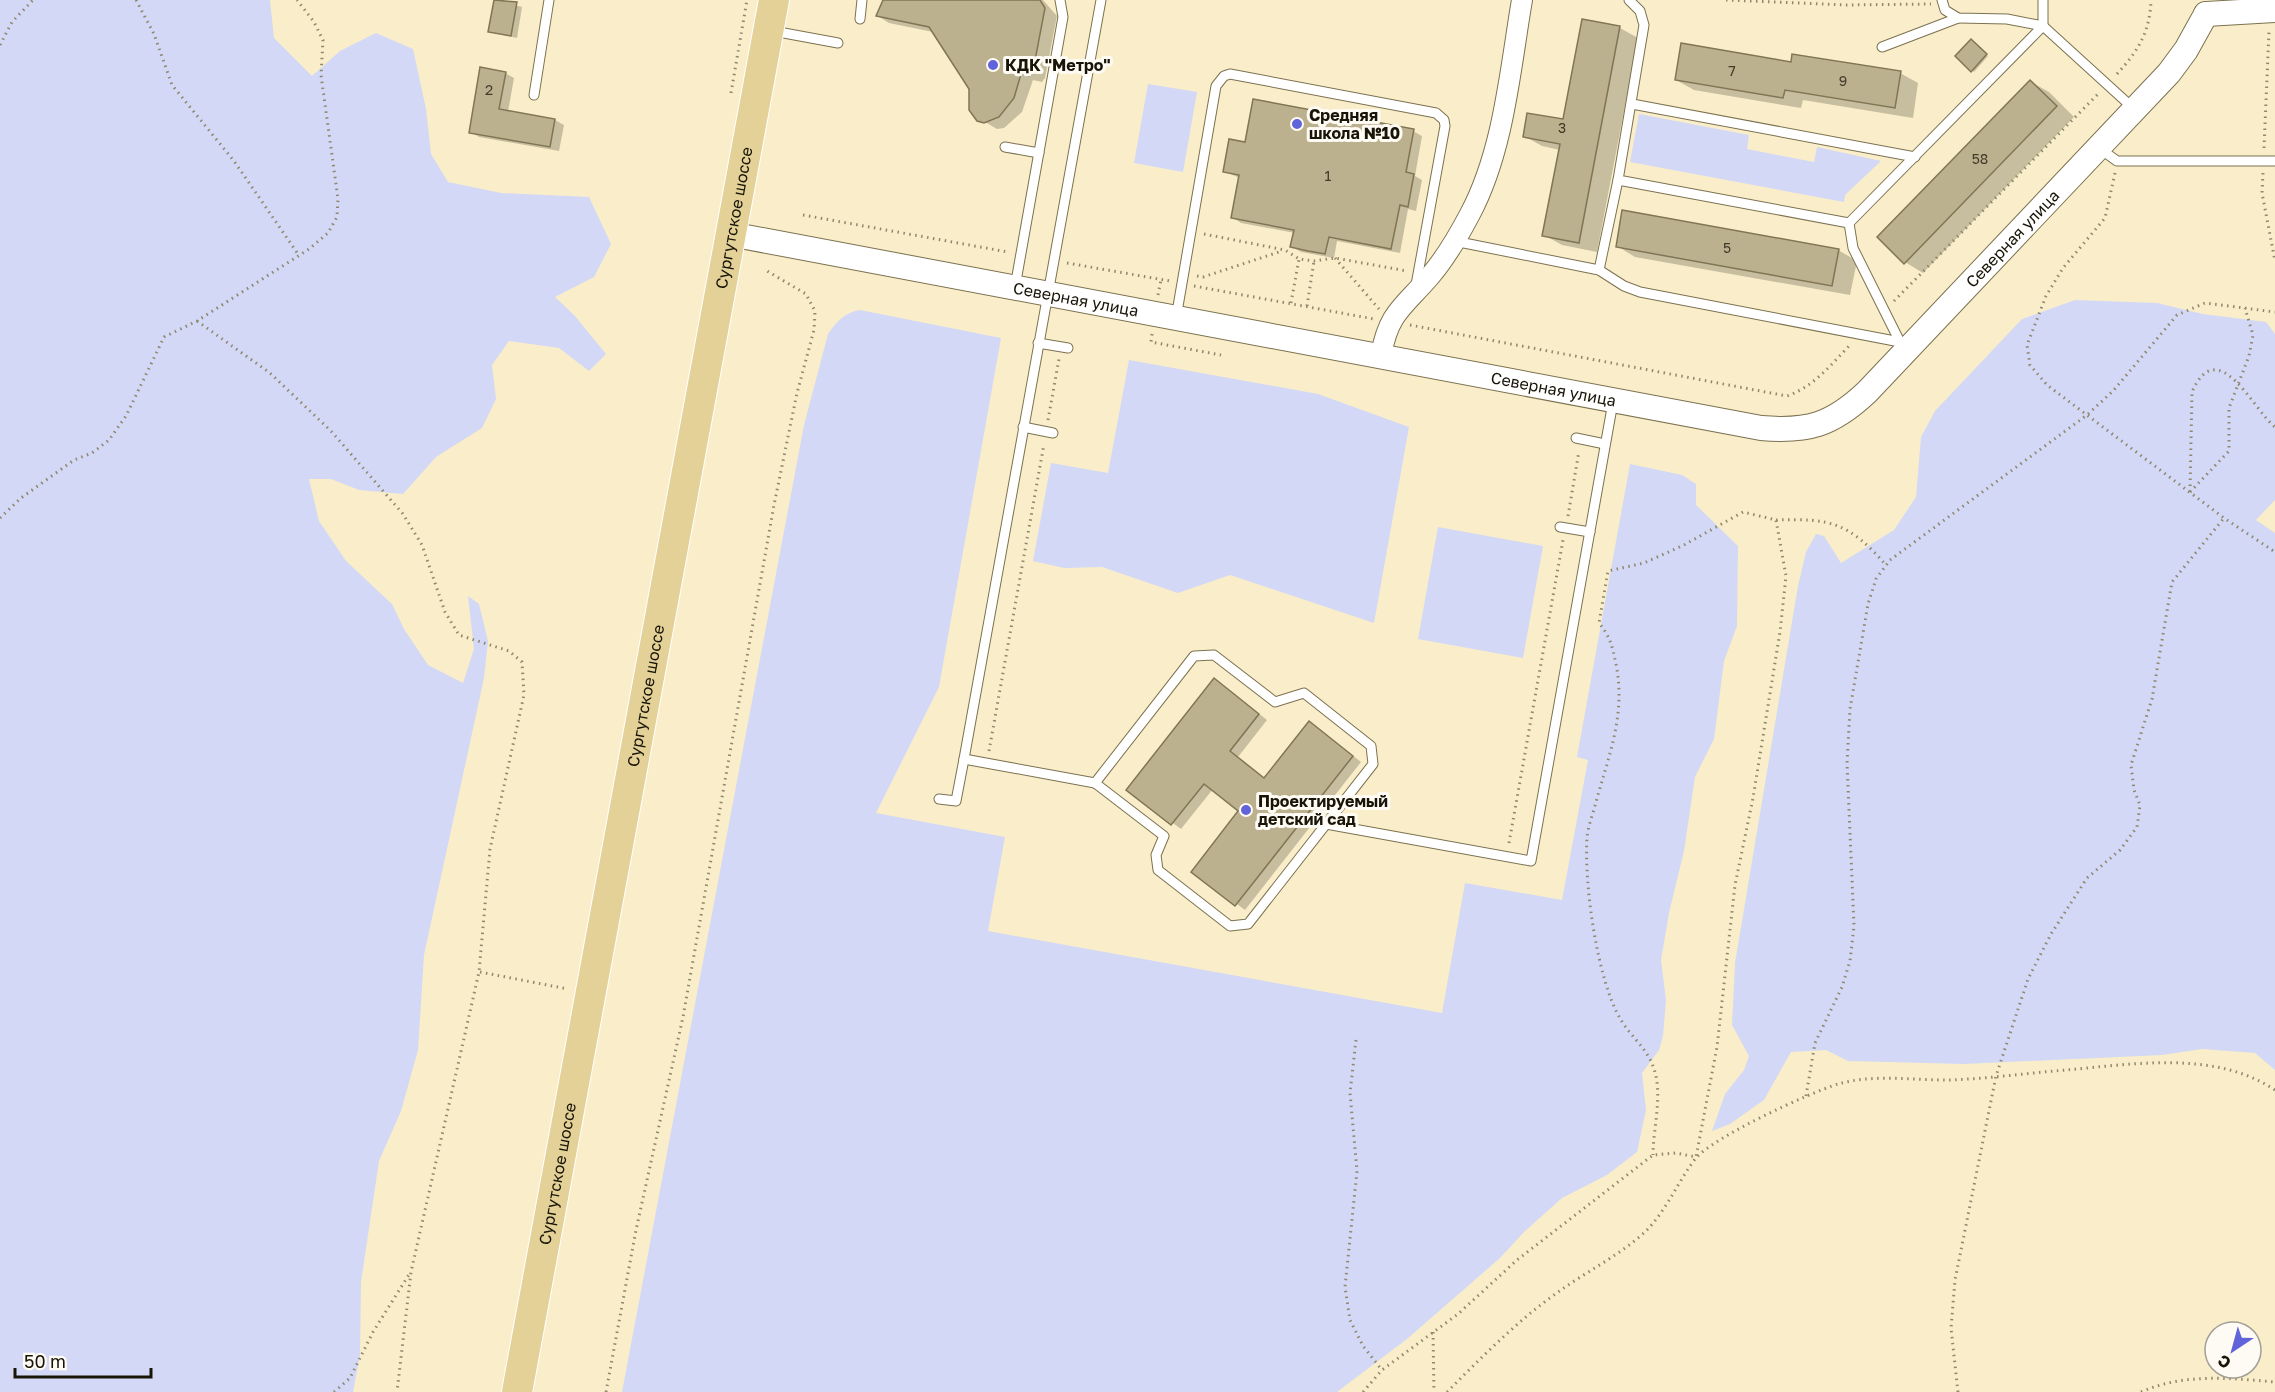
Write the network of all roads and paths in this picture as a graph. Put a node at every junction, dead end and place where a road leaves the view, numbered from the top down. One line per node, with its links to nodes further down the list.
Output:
1 (33, 0): 24 (path)
2 (136, 0): 43 (path)
3 (297, 0): 43 (path)
4 (549, 0): 27 (lane)
5 (774, 0): 22 (main road, Сургутское шоссе)
6 (862, 0): 20 (lane)
7 (1060, 0): 31 (lane)
8 (1101, 0): 47 (lane)
9 (1522, 0): 41 (street)
10 (1629, 0): 28 (lane)
11 (1726, 0): 16 (path)
12 (1839, 0): 16 (path)
13 (2043, 0): 21 (lane)
14 (2151, 0): 26 (path)
15 (1942, 2): 16 (path); 19 (lane)
16 (1845, 5)
17 (2204, 7): 18 (street); 29 (street, Северная улица)
18 (2272, 10): 34 (path)
19 (1958, 18): 21 (lane); 25 (lane)
20 (860, 19)
21 (2043, 26): 26 (lane); 33 (lane)
22 (769, 30): 23 (lane); 40 (main road, Сургутское шоссе)
23 (838, 43)
24 (0, 45)
25 (1882, 47)
26 (2107, 84): 29 (lane); 59 (path)
27 (534, 95)
28 (1632, 104): 33 (lane); 36 (lane)
29 (2135, 110): 32 (street, Северная улица)
30 (1005, 147): 31 (lane)
31 (1039, 153): 44 (lane)
32 (2108, 154): 34 (lane); 66 (street, Северная улица); 71 (path)
33 (1915, 157): 38 (lane)
34 (2264, 161): 35 (lane); 49 (path)
35 (2275, 161)
36 (1618, 180): 38 (lane); 50 (lane)
37 (803, 215): 44 (path)
38 (1849, 223): 59 (lane)
39 (1190, 232): 42 (path); 52 (lane); 53 (lane)
40 (730, 234): 54 (street, Северная улица); 92 (main road, Сургутское шоссе)
41 (1454, 241): 50 (lane); 53 (street)
42 (1284, 250): 46 (path); 52 (path)
43 (298, 254): 62 (path)
44 (1021, 255): 54 (lane)
45 (1335, 258): 48 (path); 53 (path); 63 (path)
46 (1299, 259): 48 (path); 56 (path)
47 (1053, 261): 52 (path); 55 (lane)
48 (1314, 261): 57 (path)
49 (2275, 261)
50 (1599, 270): 64 (lane)
51 (767, 271): 106 (path)
52 (1182, 278): 56 (path); 61 (lane)
53 (1417, 283): 63 (street)
54 (1015, 288): 55 (street, Северная улица)
55 (1047, 294): 61 (street, Северная улица); 65 (lane)
56 (1291, 303): 57 (path)
57 (1307, 306): 63 (path)
58 (2245, 308): 60 (path); 69 (path); 71 (path)
59 (1884, 310): 66 (lane)
60 (2275, 312)
61 (1176, 318): 68 (street, Северная улица)
62 (197, 321): 78 (path); 91 (path)
63 (1390, 322): 64 (path); 68 (street)
64 (1862, 333): 66 (lane)
65 (1038, 343): 67 (lane); 72 (lane)
66 (1903, 344): 70 (street, Северная улица)
67 (1065, 348): 74 (path)
68 (1381, 355): 70 (street, Северная улица)
69 (2239, 383): 73 (path); 77 (path); 77 (path)
70 (1613, 399): 76 (lane)
71 (2087, 415): 77 (path); 84 (path)
72 (1023, 427): 74 (lane); 85 (lane)
73 (2275, 427)
74 (1050, 432): 86 (path)
75 (1579, 439): 76 (lane); 81 (path)
76 (1605, 444): 82 (lane)
77 (2190, 492): 79 (path)
78 (0, 518)
79 (2224, 518): 83 (path); 94 (path)
80 (1776, 520): 84 (path); 97 (path); 98 (path)
81 (1563, 527): 82 (lane); 90 (path)
82 (1590, 532): 90 (lane)
83 (2275, 552)
84 (1886, 565): 96 (path)
85 (964, 759): 86 (lane); 88 (lane)
86 (985, 763): 87 (lane)
87 (1095, 783): 89 (lane); 89 (lane)
88 (939, 799)
89 (1326, 824): 90 (lane)
90 (1507, 857)
91 (479, 972): 92 (path); 99 (path)
92 (590, 994): 105 (main road, Сургутское шоссе)
93 (1356, 1040): 101 (path)
94 (1996, 1076): 95 (path); 96 (path); 110 (path)
95 (2275, 1090)
96 (1806, 1096): 98 (path)
97 (1653, 1155): 98 (path); 100 (path)
98 (1696, 1157): 109 (path)
99 (411, 1272): 103 (path); 104 (path)
100 (1433, 1332): 101 (path); 108 (path)
101 (1382, 1370): 107 (path)
102 (2275, 1382): 111 (path)
103 (334, 1392)
104 (397, 1392)
105 (517, 1392)
106 (606, 1392)
107 (1363, 1392)
108 (1434, 1392)
109 (1447, 1392)
110 (1958, 1392)
111 (2141, 1392)

